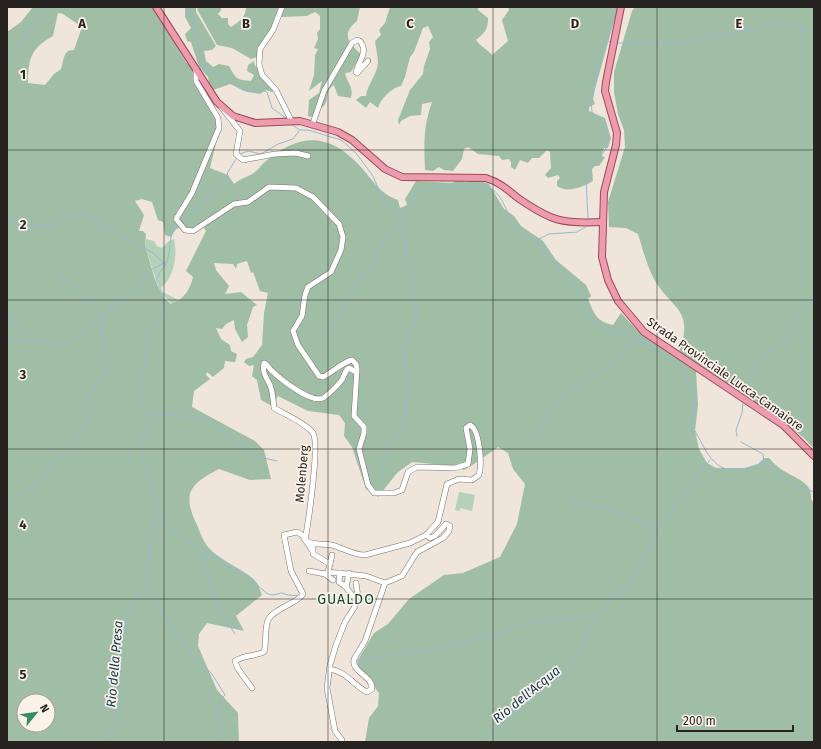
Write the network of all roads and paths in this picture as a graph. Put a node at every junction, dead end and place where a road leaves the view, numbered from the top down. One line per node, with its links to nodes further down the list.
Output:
1 (156, 7): 5 (main road)
2 (282, 7): 7 (street)
3 (621, 7): 10 (main road, Strada Provinciale Lucca-Camaiore)
4 (368, 61): 8 (street)
5 (196, 69): 6 (main road); 11 (street)
6 (222, 108): 7 (main road); 9 (street)
7 (288, 120): 8 (main road)
8 (313, 123): 10 (main road)
9 (308, 156)
10 (602, 222): 12 (main road, Strada Provinciale Lucca-Camaiore)
11 (358, 368): 13 (street); 14 (street, Molenberg)
12 (814, 456)
13 (426, 536): 15 (street); 25 (street)
14 (305, 540): 15 (street); 16 (street); 29 (street)
15 (314, 543): 16 (street)
16 (312, 550): 18 (street)
17 (332, 556): 18 (street)
18 (330, 564): 20 (street)
19 (309, 571): 20 (street)
20 (327, 573): 21 (street); 23 (street)
21 (340, 573): 22 (street); 23 (street)
22 (349, 573): 25 (street); 26 (street)
23 (337, 581): 26 (street)
24 (356, 583): 27 (street)
25 (385, 583): 28 (street)
26 (346, 587): 27 (street)
27 (356, 601): 28 (street)
28 (330, 669): 30 (street)
29 (252, 688)
30 (342, 740)

